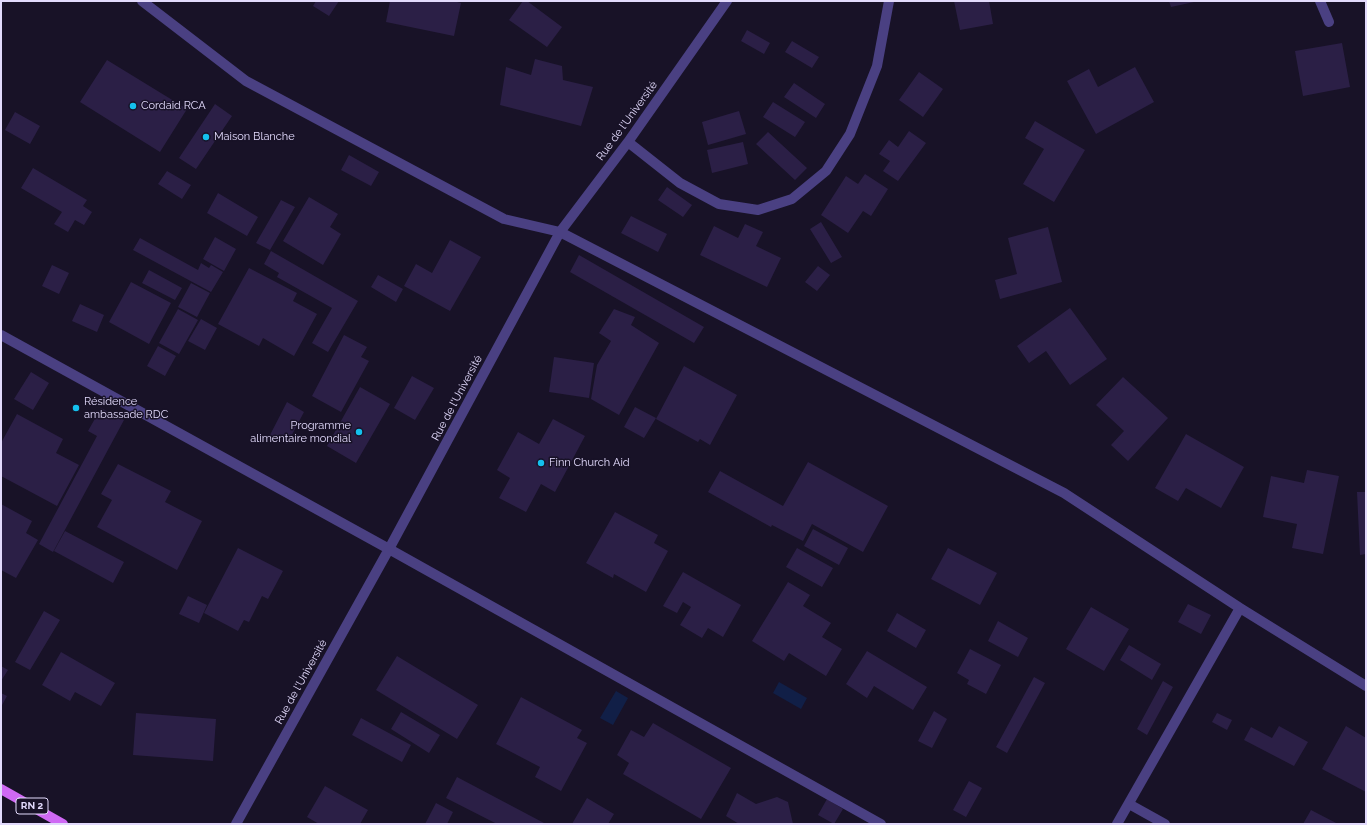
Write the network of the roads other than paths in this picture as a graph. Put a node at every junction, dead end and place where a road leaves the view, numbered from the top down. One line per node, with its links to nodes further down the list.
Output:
1 (142, 1): 7 (street)
2 (728, 1): 6 (street, Rue de l'Université)
3 (889, 1): 6 (street)
4 (1320, 1): 5 (street)
5 (1329, 22)
6 (628, 142): 7 (street, Rue de l'Université)
7 (560, 232): 9 (street, Rue de l'Université); 10 (street)
8 (1, 335): 9 (street)
9 (390, 549): 15 (street, Rue de l'Université); 16 (street)
10 (1240, 608): 11 (street); 13 (street)
11 (1366, 686)
12 (1, 788): 14 (main road, RN 2)
13 (1129, 804): 17 (street); 18 (street)
14 (63, 824)
15 (236, 824)
16 (882, 824)
17 (1117, 824)
18 (1165, 824)

